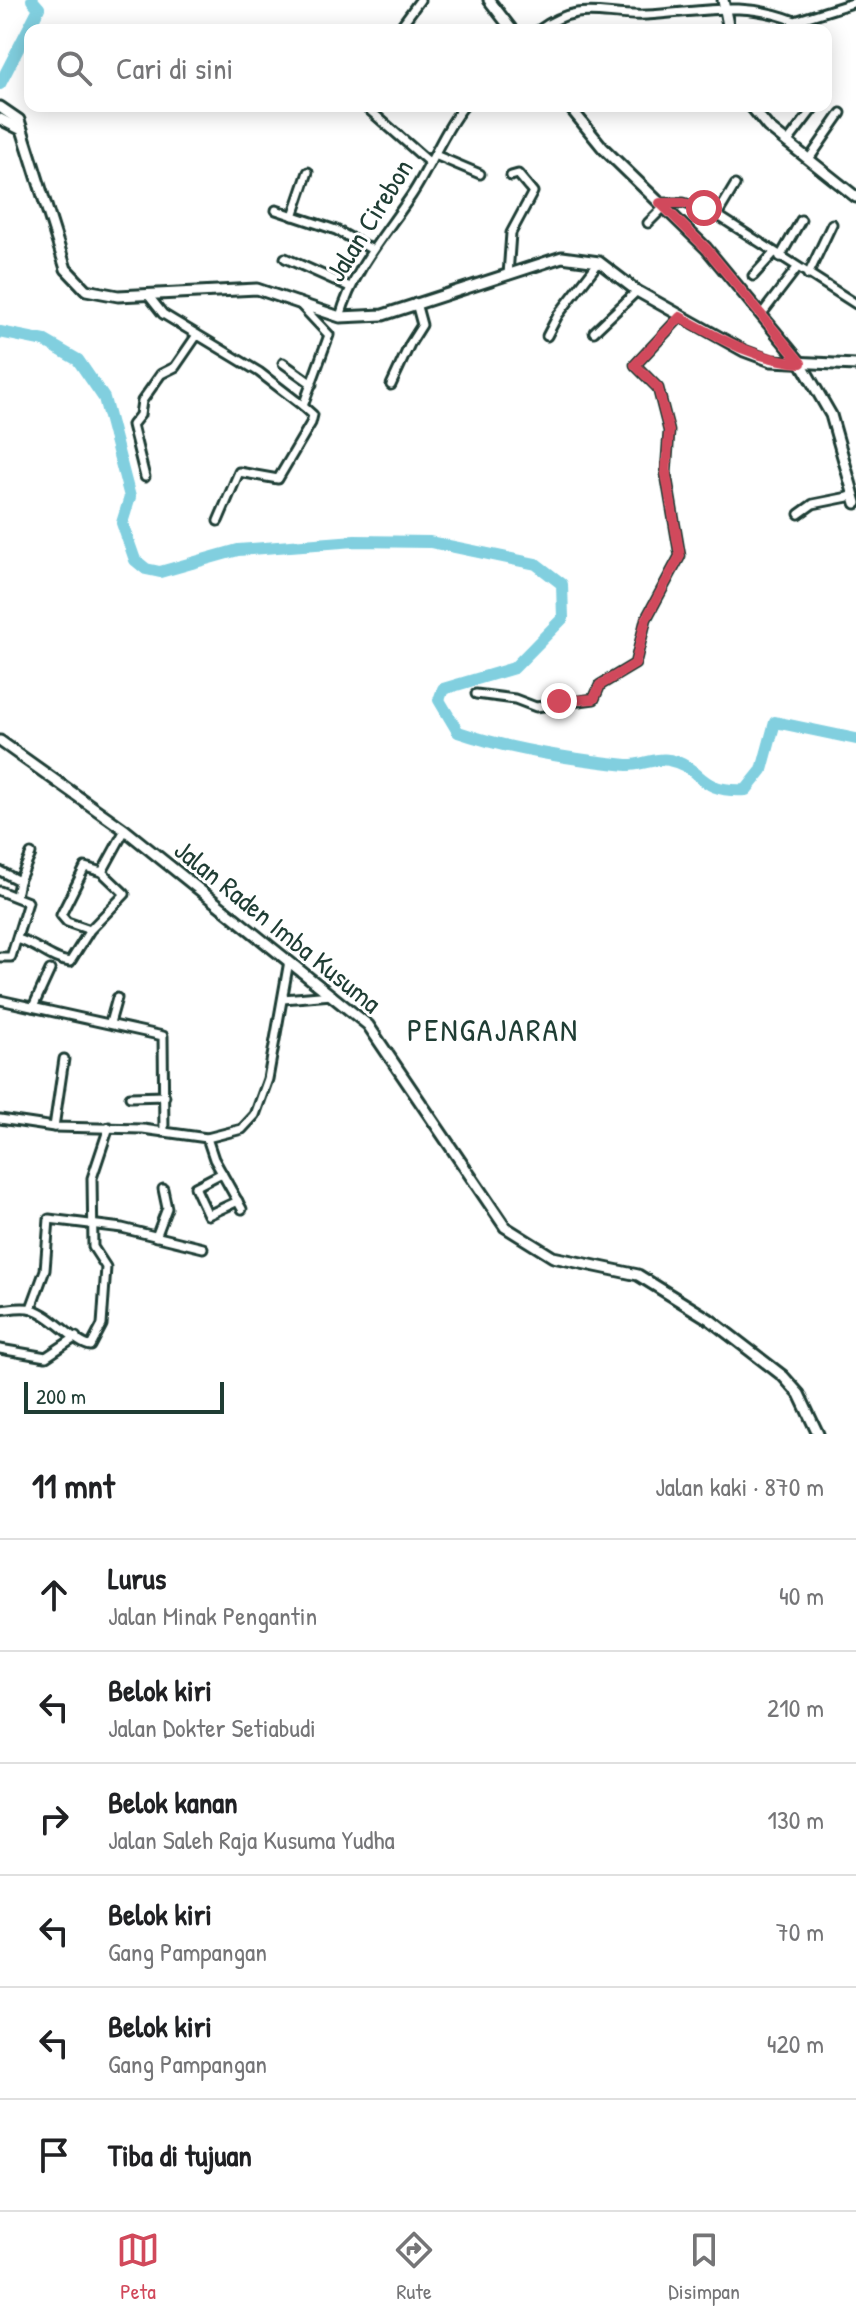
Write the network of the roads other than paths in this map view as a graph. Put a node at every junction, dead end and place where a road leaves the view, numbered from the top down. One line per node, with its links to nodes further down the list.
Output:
1 (420, 0): 7 (street)
2 (489, 0): 8 (street)
3 (589, 0): 6 (street)
4 (723, 0): 5 (street); 6 (street); 10 (street)
5 (856, 2)
6 (592, 9): 9 (street)
7 (402, 24)
8 (507, 24)
9 (549, 24)
10 (728, 24)
11 (0, 111): 43 (street)
12 (373, 112): 19 (street)
13 (459, 112): 19 (street, Jalan Cirebon)
14 (574, 112): 26 (street)
15 (757, 112): 18 (street)
16 (810, 112): 18 (street)
17 (841, 113): 20 (street)
18 (787, 143): 20 (street)
19 (433, 159): 22 (street); 33 (street, Jalan Cirebon)
20 (809, 159): 25 (street)
21 (308, 172): 29 (street)
22 (480, 174)
23 (511, 176): 38 (street)
24 (735, 185): 28 (street)
25 (856, 197)
26 (662, 205): 28 (street); 31 (street); 54 (street)
27 (276, 210): 29 (street)
28 (717, 215): 34 (street)
29 (293, 216): 33 (street)
30 (801, 220): 34 (street)
31 (648, 223)
32 (832, 224): 39 (street)
33 (371, 249): 41 (street, Jalan Cirebon)
34 (777, 255): 37 (street); 40 (street)
35 (285, 258): 41 (street)
36 (599, 262): 38 (street); 42 (street); 52 (street)
37 (797, 268): 39 (street); 47 (street)
38 (508, 275): 45 (street)
39 (808, 275): 46 (street)
40 (753, 276)
41 (350, 287): 48 (street, Jalan Cirebon)
42 (637, 291): 49 (street); 50 (street)
43 (148, 295): 44 (street); 51 (street)
44 (298, 302): 48 (street); 56 (street)
45 (416, 303): 48 (street); 57 (street)
46 (856, 304)
47 (764, 311)
48 (340, 317)
49 (680, 317): 54 (street); 63 (street)
50 (594, 332)
51 (197, 335): 58 (street); 59 (street)
52 (547, 336)
53 (283, 363): 56 (street)
54 (801, 363): 55 (street); 60 (street)
55 (856, 365)
56 (312, 384): 58 (street)
57 (391, 385)
58 (303, 406): 62 (street)
59 (145, 477)
60 (854, 500): 61 (street)
61 (799, 514)
62 (218, 521)
63 (476, 694)
64 (0, 741): 65 (street, Jalan Raden Imba Kusuma)
65 (125, 830): 68 (street); 75 (street, Jalan Raden Imba Kusuma)
66 (31, 854): 69 (street)
67 (0, 871): 69 (street)
68 (102, 872): 72 (street); 72 (street)
69 (19, 881): 71 (street)
70 (0, 891): 71 (street)
71 (16, 896): 73 (street)
72 (90, 930): 73 (street)
73 (17, 939): 74 (street)
74 (0, 957)
75 (289, 961): 77 (street, Jalan Raden Imba Kusuma); 79 (street)
76 (50, 970): 81 (street)
77 (333, 995): 79 (street); 100 (street, Jalan Raden Imba Kusuma)
78 (117, 998): 82 (street)
79 (283, 999): 90 (street)
80 (0, 1000): 81 (street)
81 (33, 1007): 82 (street)
82 (110, 1023): 84 (street)
83 (64, 1059): 87 (street)
84 (165, 1096): 85 (street); 89 (street)
85 (130, 1097)
86 (0, 1119): 87 (street)
87 (54, 1127): 88 (street)
88 (109, 1127): 89 (street); 93 (street)
89 (164, 1132): 90 (street)
90 (207, 1138): 91 (street)
91 (222, 1173): 91 (street)
92 (163, 1189): 94 (street)
93 (92, 1223): 94 (street); 96 (street); 98 (street)
94 (156, 1237): 95 (street)
95 (203, 1248)
96 (31, 1308): 97 (street); 98 (street)
97 (0, 1310)
98 (76, 1337): 99 (street)
99 (0, 1349)
100 (818, 1434)

